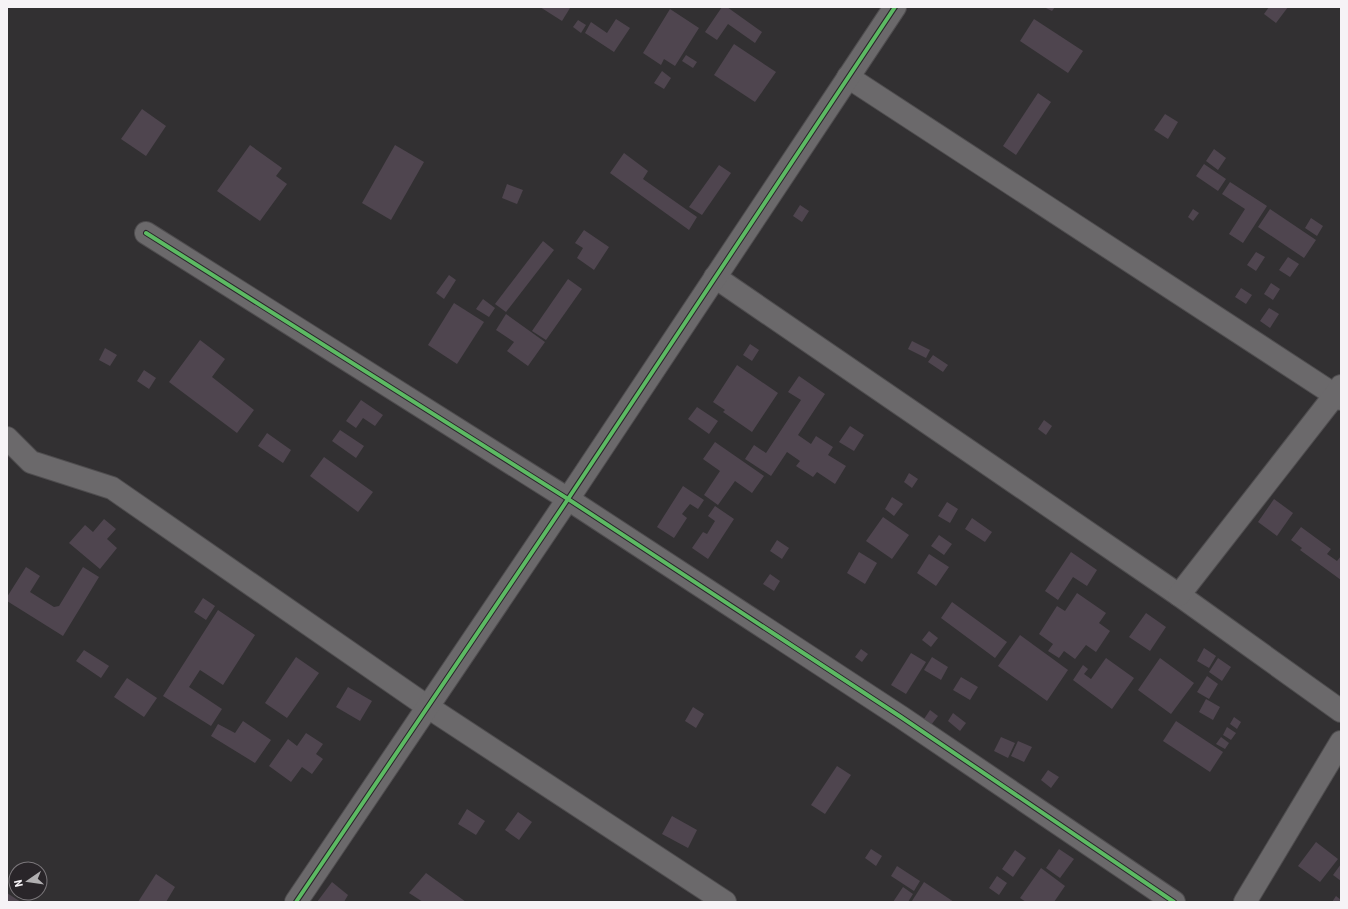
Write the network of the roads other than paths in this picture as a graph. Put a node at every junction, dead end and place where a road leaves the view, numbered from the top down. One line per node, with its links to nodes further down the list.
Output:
1 (895, 7): 2 (street)
2 (848, 77): 4 (street); 5 (street)
3 (146, 233): 7 (street)
4 (716, 277): 7 (street); 8 (street)
5 (1339, 394): 8 (street)
6 (7, 438): 9 (street)
7 (568, 499): 9 (street); 14 (street)
8 (1179, 595): 10 (street)
9 (428, 707): 12 (street); 13 (street)
10 (1341, 711)
11 (1341, 742): 15 (street)
12 (296, 902)
13 (725, 902)
14 (1174, 902)
15 (1245, 902)

